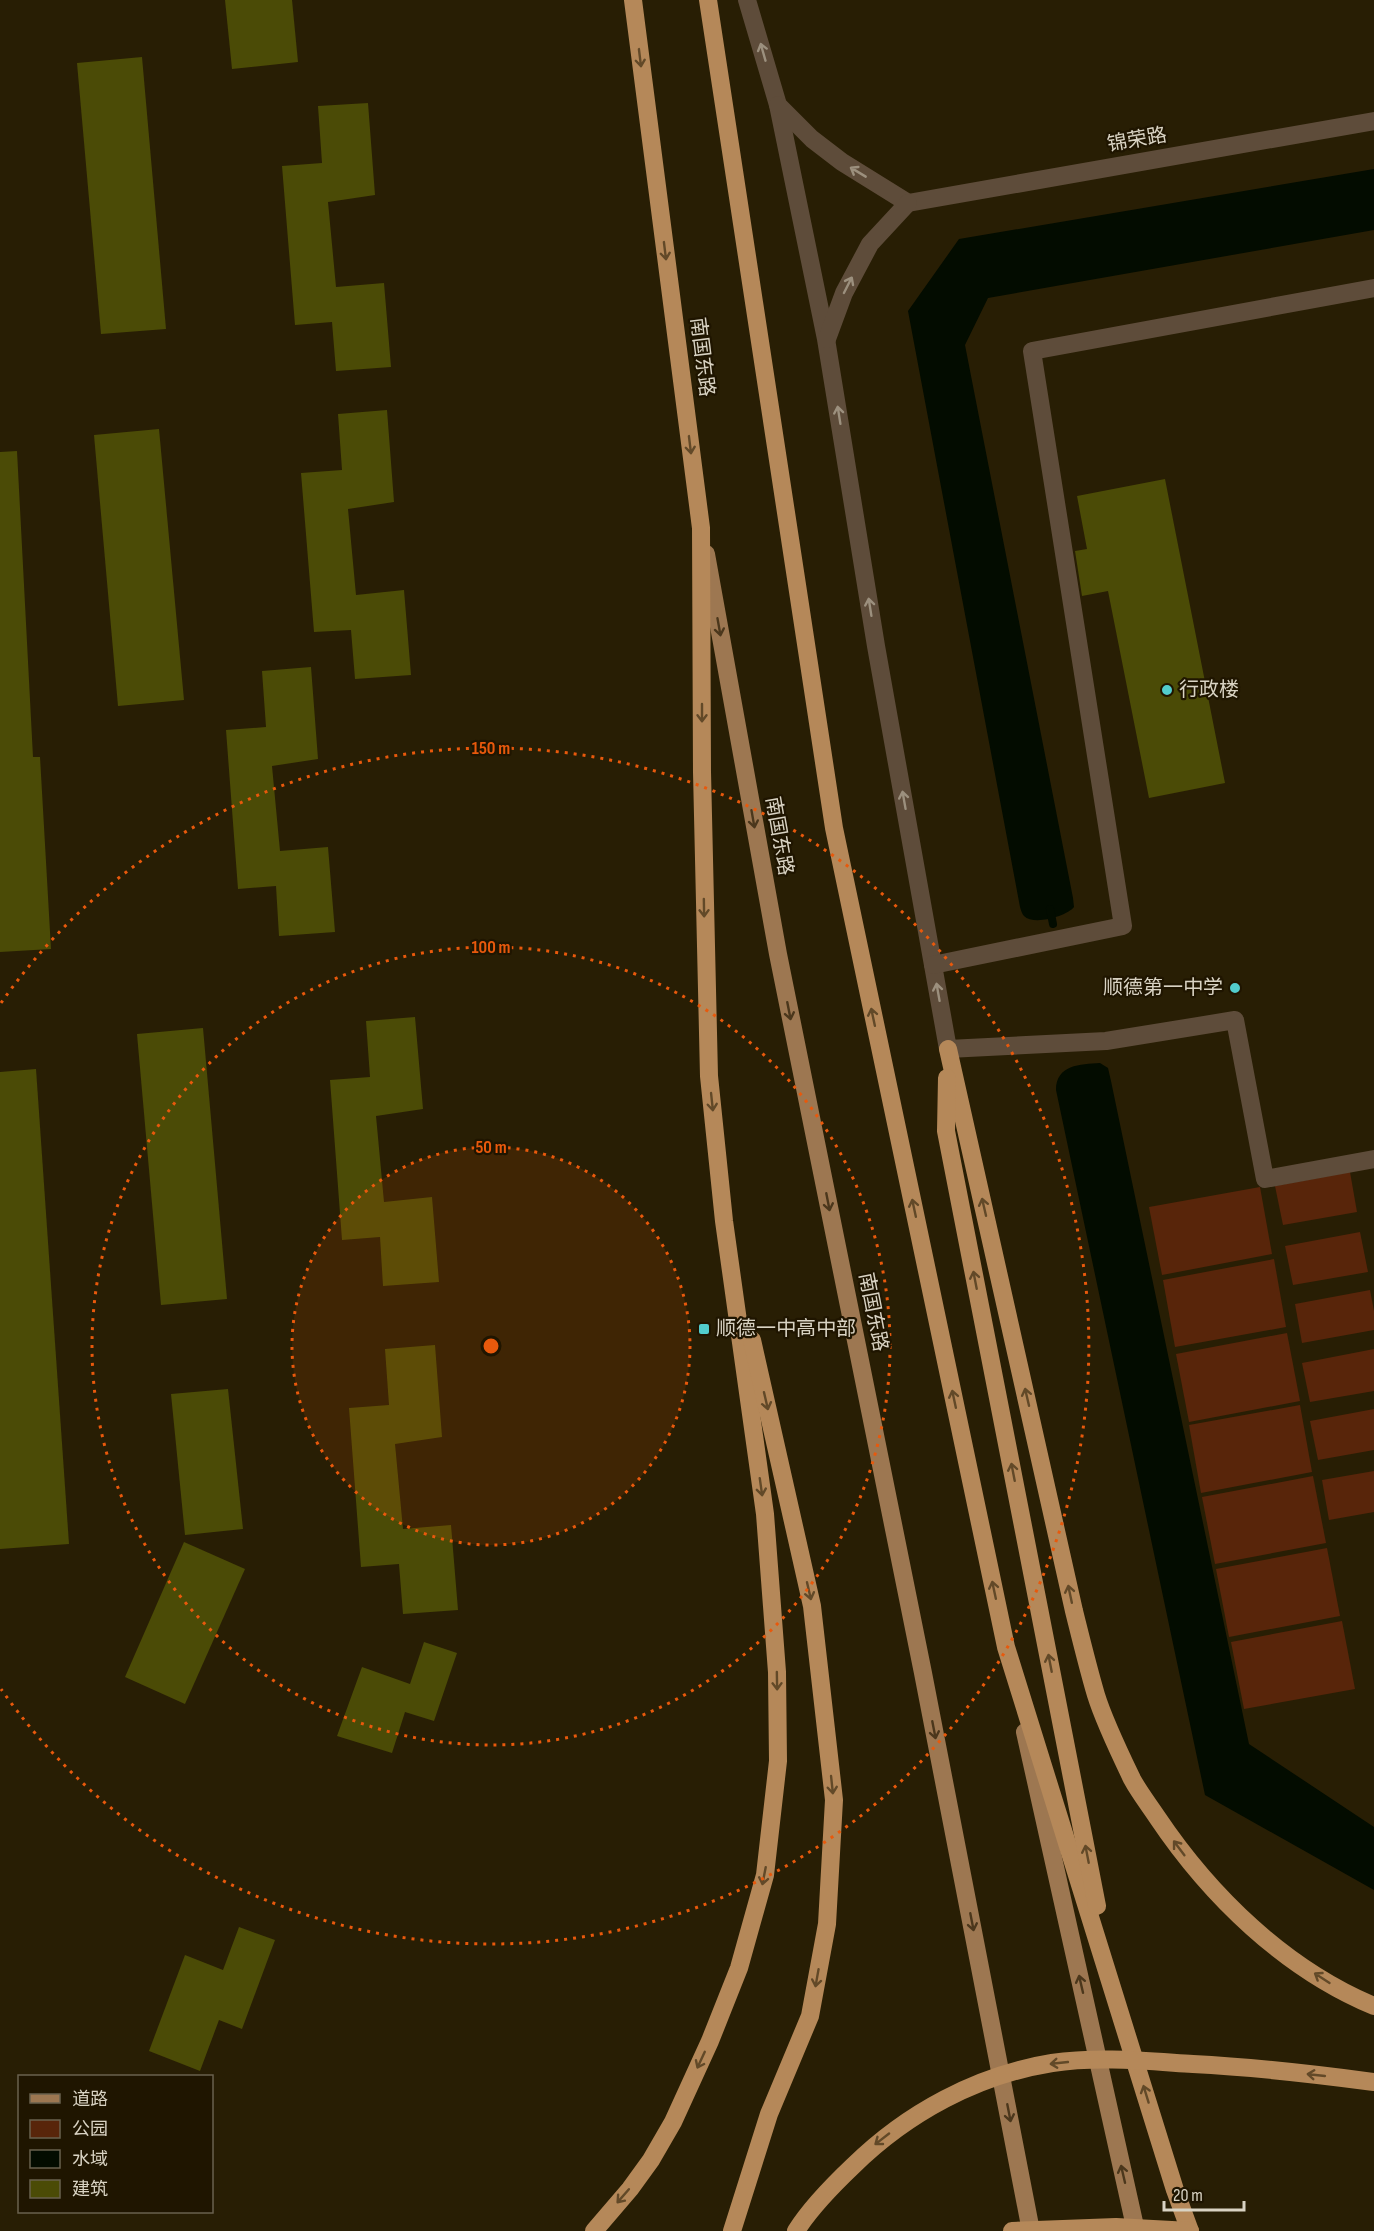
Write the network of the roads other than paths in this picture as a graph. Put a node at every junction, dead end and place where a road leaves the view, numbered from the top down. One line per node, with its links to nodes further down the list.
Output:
1 (633, 0): 9 (highway, 南国东路, one-way to 9)
2 (708, 0): 14 (highway, one-way to 2)
3 (747, 0): 4 (street, one-way to 3)
4 (778, 105): 6 (street, one-way to 4); 8 (street)
5 (1374, 121): 6 (street, 锦荣路)
6 (908, 203): 8 (street, one-way to 6)
7 (1374, 288): 10 (street)
8 (826, 339): 10 (street, one-way to 8)
9 (701, 528): 13 (highway, one-way to 13); 22 (main road, 南国东路, one-way to 22)
10 (933, 964): 11 (street, one-way to 10)
11 (948, 1049): 12 (street); 15 (highway, one-way to 11); 16 (highway, one-way to 11)
12 (1374, 1159)
13 (724, 1221): 18 (highway, one-way to 18); 19 (highway, one-way to 19)
14 (1006, 1647): 15 (highway); 23 (main road, one-way to 14)
15 (1114, 1994): 24 (highway, one-way to 15)
16 (1374, 2006)
17 (1374, 2082): 20 (highway, one-way to 20, bridge)
18 (735, 2223)
19 (594, 2231)
20 (796, 2231)
21 (1012, 2231): 24 (highway, bridge)
22 (1032, 2231)
23 (1136, 2231)
24 (1190, 2231)

